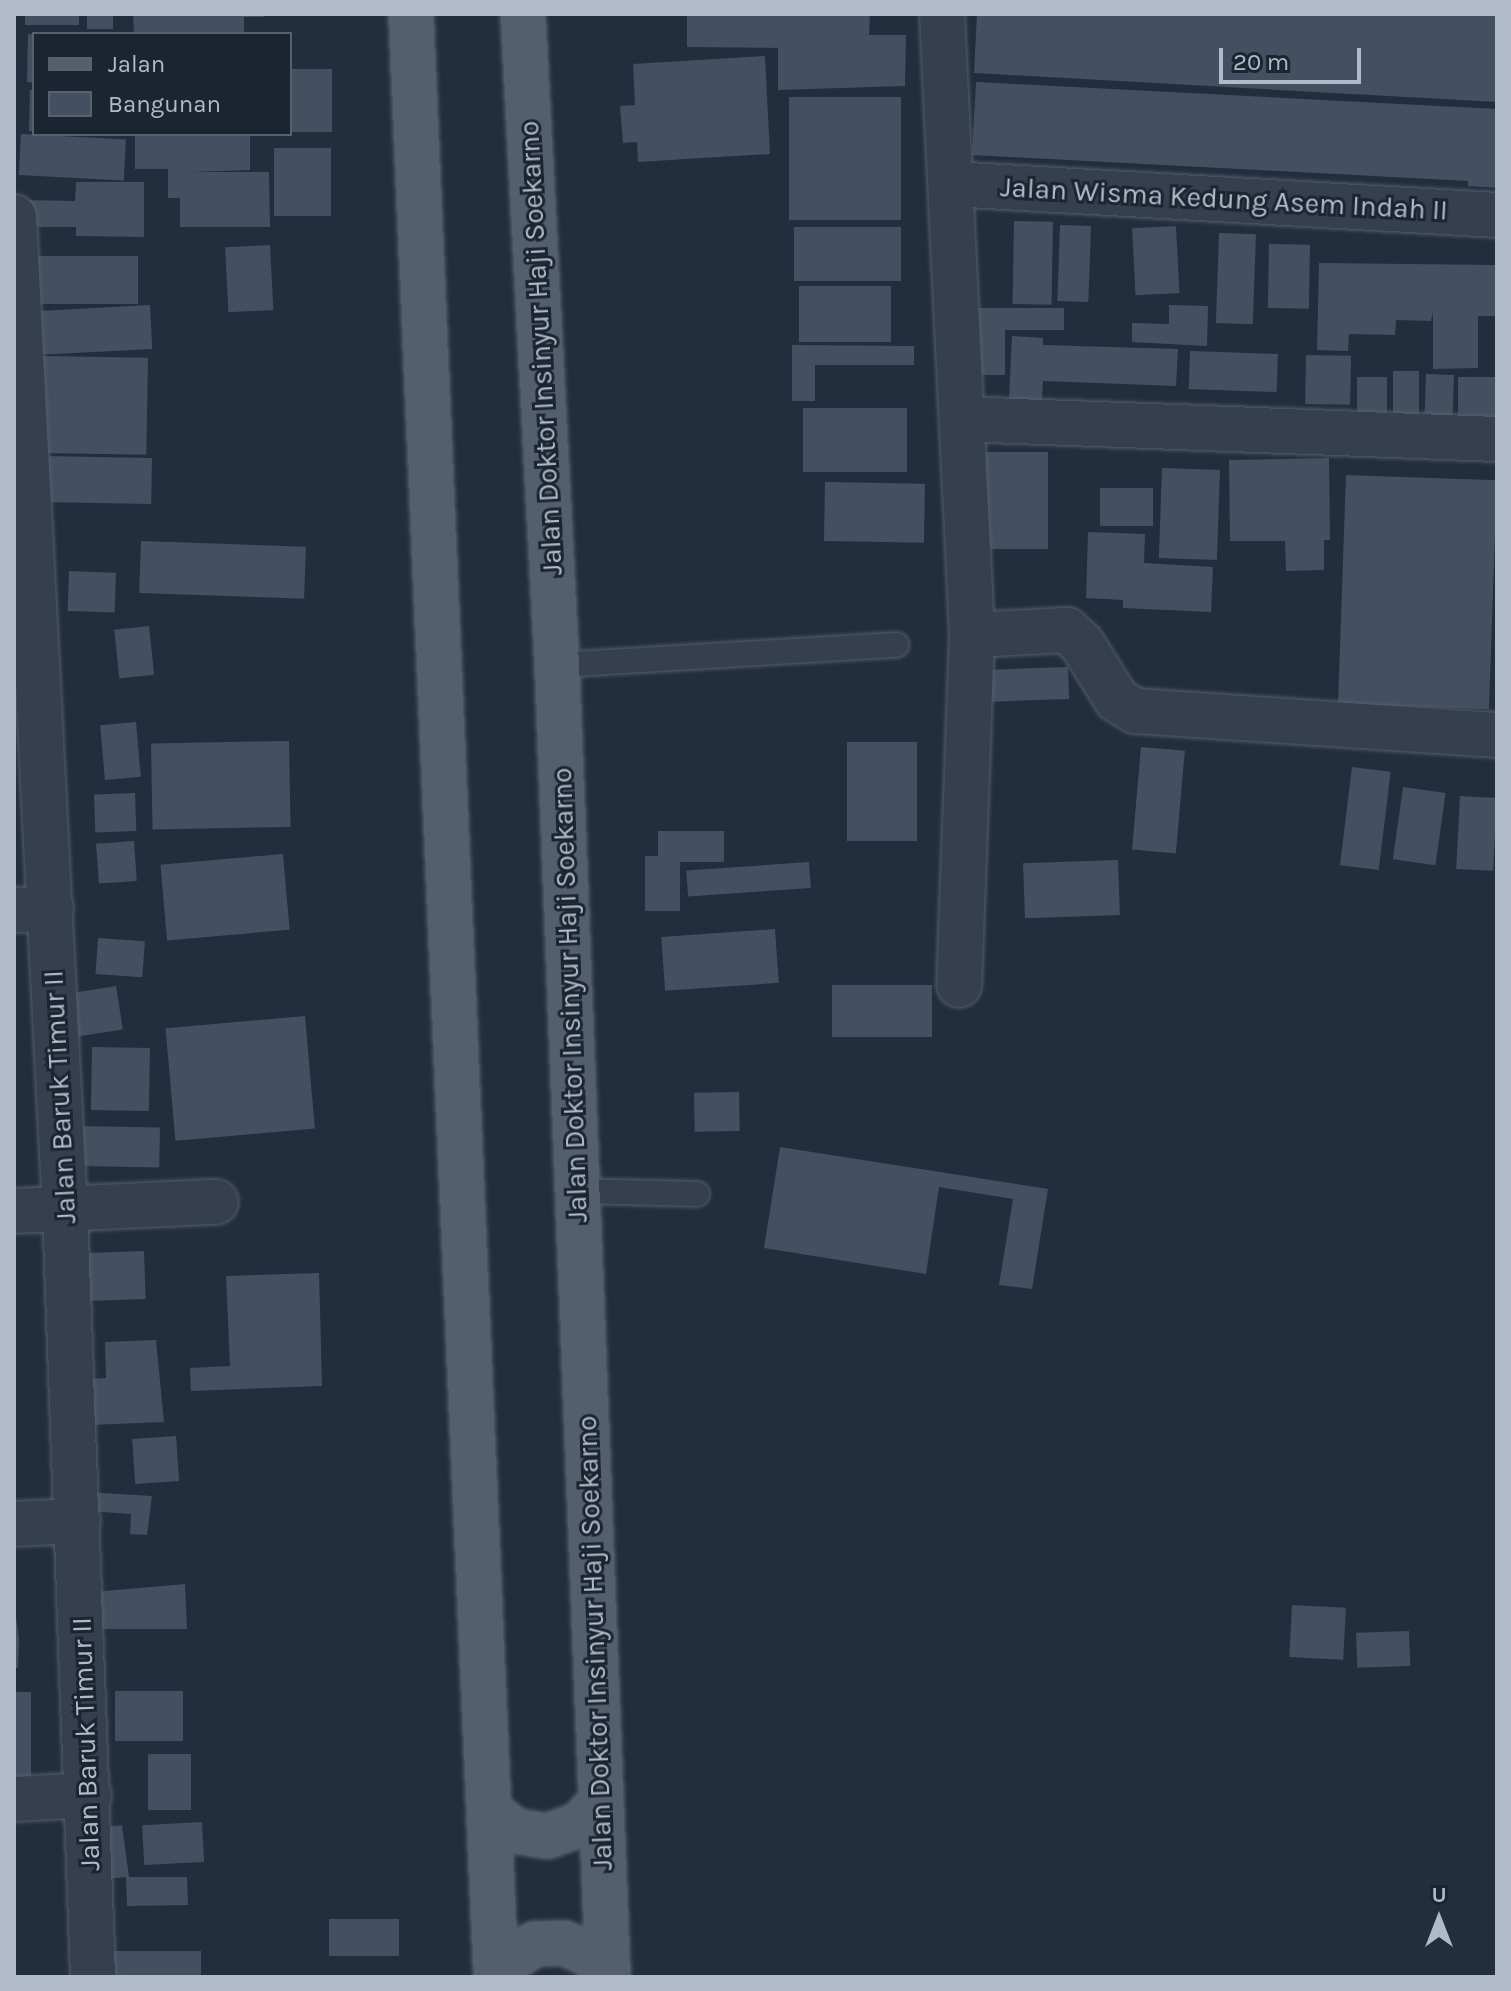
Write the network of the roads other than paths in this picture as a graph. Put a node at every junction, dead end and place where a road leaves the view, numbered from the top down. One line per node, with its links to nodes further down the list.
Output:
1 (411, 14): 25 (main road)
2 (523, 14): 11 (main road, Jalan Doktor Insinyur Haji Soekarno)
3 (942, 14): 4 (street)
4 (951, 184): 5 (street, Jalan Wisma Kedung Asem Indah II); 7 (street)
5 (1497, 215)
6 (14, 217): 13 (street, Jalan Baruk Timur II)
7 (962, 419): 8 (street); 9 (street)
8 (1497, 439)
9 (972, 635): 12 (street); 14 (street)
10 (896, 645): 11 (lane)
11 (557, 665): 15 (main road, Jalan Doktor Insinyur Haji Soekarno)
12 (1497, 735)
13 (33, 910): 18 (street, Jalan Baruk Timur II)
14 (959, 985)
15 (577, 1191): 16 (lane); 24 (main road, Jalan Doktor Insinyur Haji Soekarno)
16 (697, 1194)
17 (216, 1202): 18 (street)
18 (65, 1209): 19 (street); 20 (street, Jalan Baruk Timur II)
19 (14, 1211)
20 (78, 1521): 21 (street); 22 (street, Jalan Baruk Timur II)
21 (14, 1524)
22 (89, 1795): 23 (street); 26 (street, Jalan Baruk Timur II)
23 (14, 1799)
24 (601, 1801): 25 (main road); 28 (main road, Jalan Doktor Insinyur Haji Soekarno)
25 (489, 1810): 27 (main road)
26 (93, 1977)
27 (499, 1977): 28 (main road)
28 (607, 1977)

